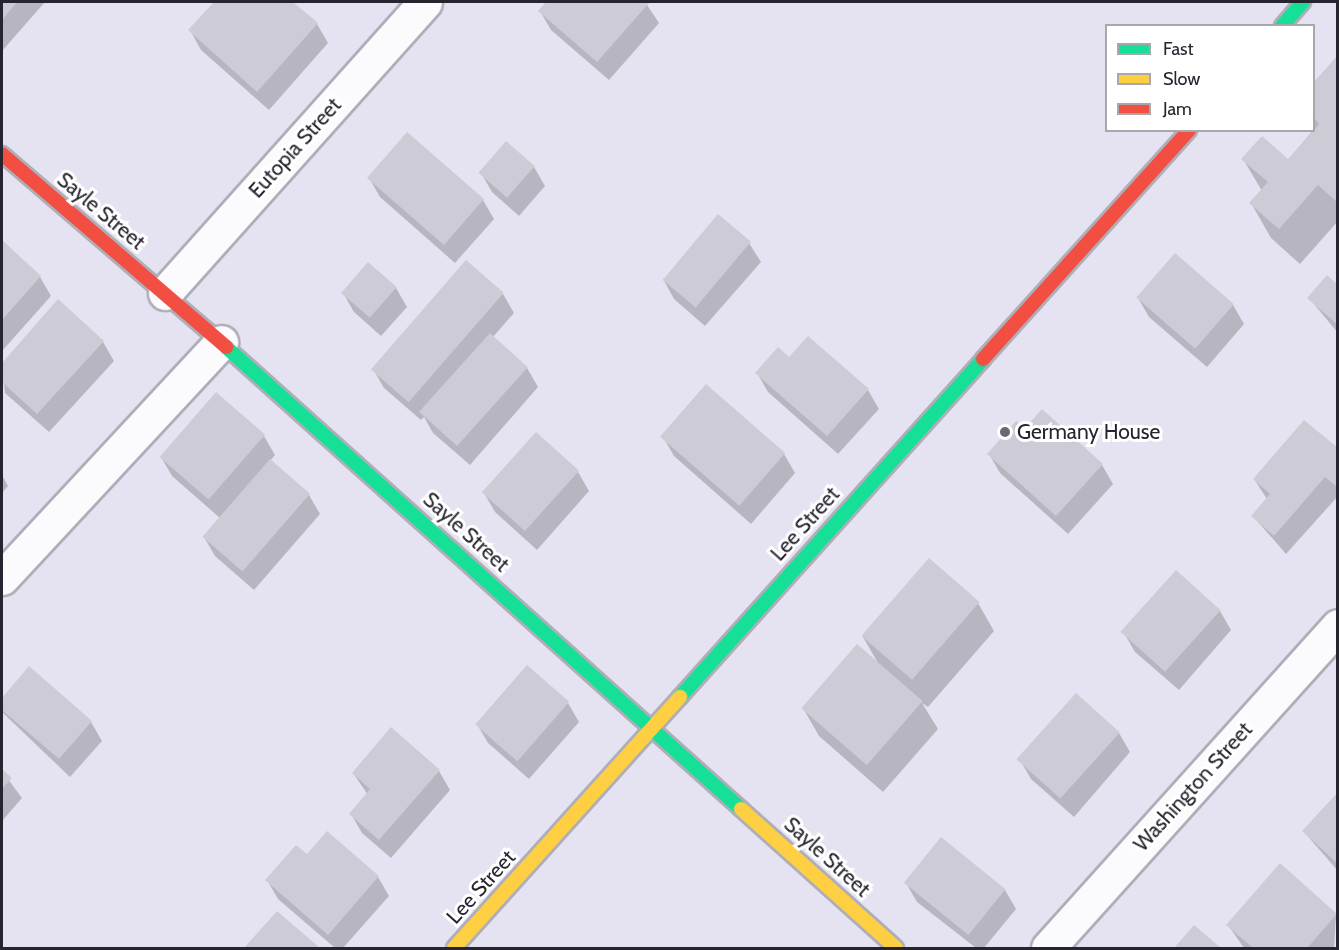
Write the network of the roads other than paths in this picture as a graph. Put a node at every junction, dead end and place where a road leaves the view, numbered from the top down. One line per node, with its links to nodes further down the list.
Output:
1 (425, 2): 6 (street, Eutopia Street)
2 (1303, 2): 3 (street)
3 (1283, 24)
4 (1187, 132): 10 (street, Lee Street)
5 (2, 154): 6 (street, Sayle Street)
6 (165, 293): 7 (street, Sayle Street)
7 (220, 342): 8 (street); 10 (street, Sayle Street)
8 (2, 578)
9 (1338, 626): 13 (street, Washington Street)
10 (652, 725): 11 (street, Lee Street); 12 (street, Sayle Street)
11 (454, 948)
12 (896, 948)
13 (1048, 948)

